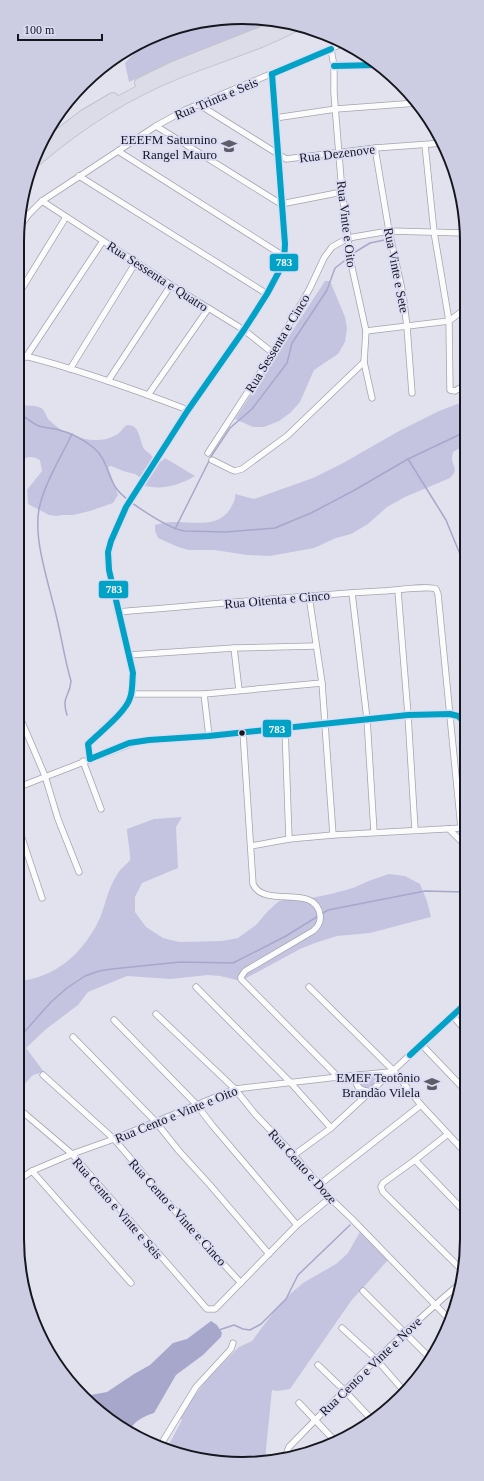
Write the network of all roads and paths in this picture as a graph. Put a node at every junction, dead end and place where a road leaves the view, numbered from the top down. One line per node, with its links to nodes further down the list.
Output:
1 (275, 27): 13 (highway)
2 (289, 29): 20 (highway)
3 (338, 46): 4 (street, Rua Trinta e Seis)
4 (331, 50): 6 (street, Rua Vinte e Oito); 7 (street, Rua Trinta e Seis)
5 (369, 65): 6 (street)
6 (334, 66): 10 (street, Rua Vinte e Oito)
7 (272, 74): 9 (street, Rua Trinta e Seis); 11 (street)
8 (410, 103): 10 (street)
9 (198, 104): 12 (street, Rua Trinta e Seis); 19 (street, Rua Dezenove)
10 (336, 109): 11 (street); 18 (street, Rua Vinte e Oito)
11 (275, 118): 19 (street)
12 (156, 126): 17 (street, Rua Trinta e Seis); 24 (street)
13 (48, 142)
14 (437, 144): 15 (street, Rua Dezenove)
15 (425, 145): 16 (street, Rua Dezenove); 28 (street)
16 (375, 148): 18 (street, Rua Dezenove); 27 (street, Rua Vinte e Sete)
17 (118, 151): 21 (street, Rua Trinta e Seis); 32 (street)
18 (340, 152): 19 (street, Rua Dezenove); 22 (street, Rua Vinte e Oito)
19 (278, 155): 24 (street)
20 (42, 156)
21 (79, 176): 23 (street, Rua Trinta e Seis); 36 (street)
22 (342, 192): 24 (street); 30 (street, Rua Vinte e Oito)
23 (42, 201): 25 (street, Rua Sessenta e Quatro); 26 (street, Rua Trinta e Seis)
24 (281, 204): 32 (street)
25 (66, 217): 31 (street, Rua Sessenta e Quatro); 34 (street)
26 (25, 219)
27 (389, 231): 28 (street); 30 (street); 40 (street, Rua Vinte e Sete)
28 (434, 232): 29 (street); 39 (street)
29 (460, 233)
30 (348, 238): 42 (street, Rua Vinte e Oito); 43 (street, Rua Sessenta e Cinco)
31 (103, 241): 33 (street, Rua Sessenta e Quatro); 44 (street)
32 (285, 257): 36 (street)
33 (136, 262): 35 (street, Rua Sessenta e Quatro); 46 (street)
34 (24, 285)
35 (171, 285): 37 (street, Rua Sessenta e Quatro); 47 (street)
36 (267, 294): 41 (street)
37 (208, 309): 41 (street, Rua Sessenta e Quatro); 50 (street)
38 (460, 313): 39 (street)
39 (449, 321): 40 (street); 48 (street)
40 (407, 327): 42 (street); 49 (street, Rua Vinte e Sete)
41 (244, 330): 43 (street, Rua Sessenta e Quatro); 52 (street)
42 (366, 331): 45 (street, Rua Vinte e Oito)
43 (273, 352): 53 (street, Rua Sessenta e Cinco)
44 (24, 356): 46 (street)
45 (364, 362): 51 (street, Rua Vinte e Oito); 54 (street)
46 (70, 369): 47 (street)
47 (108, 381): 50 (street)
48 (460, 388)
49 (412, 393)
50 (148, 395): 52 (street)
51 (372, 398)
52 (188, 410): 58 (street)
53 (208, 453)
54 (212, 460)
55 (398, 591): 56 (street, Rua Oitenta e Cinco); 66 (street, Rua Oitenta e Cinco); 67 (street)
56 (352, 593): 57 (street, Rua Oitenta e Cinco); 69 (street)
57 (309, 596): 58 (street, Rua Oitenta e Cinco); 59 (street)
58 (118, 612): 61 (street)
59 (316, 646): 60 (street); 62 (street)
60 (234, 648): 61 (street); 63 (street)
61 (129, 655): 64 (street)
62 (322, 683): 63 (street); 70 (street)
63 (240, 690): 65 (street)
64 (132, 694): 65 (street); 75 (street)
65 (204, 694): 74 (street)
66 (450, 714): 67 (street); 68 (street); 80 (street)
67 (408, 715): 69 (street); 83 (street)
68 (460, 718)
69 (367, 719): 70 (street); 84 (street)
70 (325, 724): 72 (street); 85 (street)
71 (24, 727): 77 (street)
72 (285, 727): 73 (street); 86 (street)
73 (243, 732): 74 (street); 89 (street)
74 (209, 736): 75 (street)
75 (90, 759): 76 (street)
76 (83, 761): 77 (street); 79 (street)
77 (44, 776): 78 (street); 90 (street)
78 (24, 785)
79 (101, 809)
80 (460, 809)
81 (460, 828): 82 (street)
82 (449, 829): 83 (street); 87 (street)
83 (415, 830): 84 (street)
84 (374, 832): 85 (street)
85 (333, 835): 86 (street)
86 (289, 839): 89 (street)
87 (460, 840)
88 (24, 844): 91 (street)
89 (251, 846): 104 (street)
90 (79, 872)
91 (42, 898)
92 (196, 987): 105 (street)
93 (309, 988): 101 (street)
94 (460, 1009): 96 (street)
95 (156, 1014): 107 (street, Rua Cento e Doze)
96 (453, 1016): 98 (street); 100 (street)
97 (114, 1020): 109 (street)
98 (460, 1024)
99 (73, 1037): 112 (street)
100 (421, 1044): 101 (street); 106 (street)
101 (391, 1071): 103 (street, Rua Cento e Vinte e Oito); 108 (street); 110 (street)
102 (43, 1075): 115 (street, Rua Cento e Vinte e Cinco)
103 (359, 1075): 104 (street, Rua Cento e Vinte e Oito); 108 (street)
104 (338, 1077): 105 (street, Rua Cento e Vinte e Oito)
105 (290, 1082): 107 (street, Rua Cento e Vinte e Oito); 113 (street)
106 (460, 1085)
107 (235, 1089): 109 (street, Rua Cento e Vinte e Oito); 118 (street, Rua Cento e Doze)
108 (370, 1091): 113 (street)
109 (196, 1104): 112 (street, Rua Cento e Vinte e Oito); 125 (street)
110 (421, 1104): 114 (street); 122 (street)
111 (24, 1113): 117 (street, Rua Cento e Vinte e Seis)
112 (155, 1121): 115 (street, Rua Cento e Vinte e Oito); 126 (street)
113 (331, 1128): 118 (street)
114 (448, 1134): 116 (street); 119 (street)
115 (114, 1139): 117 (street, Rua Cento e Vinte e Oito); 129 (street, Rua Cento e Vinte e Cinco)
116 (460, 1147)
117 (72, 1154): 120 (street, Rua Cento e Vinte e Oito); 129 (street, Rua Cento e Vinte e Seis)
118 (294, 1155): 122 (street, Rua Cento e Doze)
119 (415, 1160): 124 (street); 127 (street)
120 (32, 1171): 121 (street, Rua Cento e Vinte e Oito); 128 (street)
121 (24, 1176)
122 (319, 1185): 123 (street, Rua Cento e Doze)
123 (330, 1198): 125 (street); 132 (street, Rua Cento e Doze)
124 (460, 1207)
125 (297, 1225): 126 (street)
126 (269, 1254): 129 (street)
127 (458, 1266)
128 (130, 1283)
129 (241, 1283)
130 (455, 1288): 132 (street, Rua Cento e Vinte e Nove)
131 (363, 1291): 135 (street)
132 (435, 1304): 133 (street, Rua Cento e Doze); 135 (street, Rua Cento e Vinte e Nove)
133 (446, 1315)
134 (342, 1328): 138 (street)
135 (405, 1332): 137 (street); 138 (street, Rua Cento e Vinte e Nove)
136 (233, 1343): 146 (street)
137 (427, 1354)
138 (376, 1360): 140 (street); 141 (street, Rua Cento e Vinte e Nove)
139 (318, 1365): 141 (street)
140 (401, 1388)
141 (344, 1390): 143 (street); 144 (street, Rua Cento e Vinte e Nove)
142 (299, 1403): 144 (street)
143 (369, 1416)
144 (315, 1420): 145 (street); 147 (street, Rua Cento e Vinte e Nove)
145 (332, 1437)
146 (163, 1441)
147 (287, 1453)

